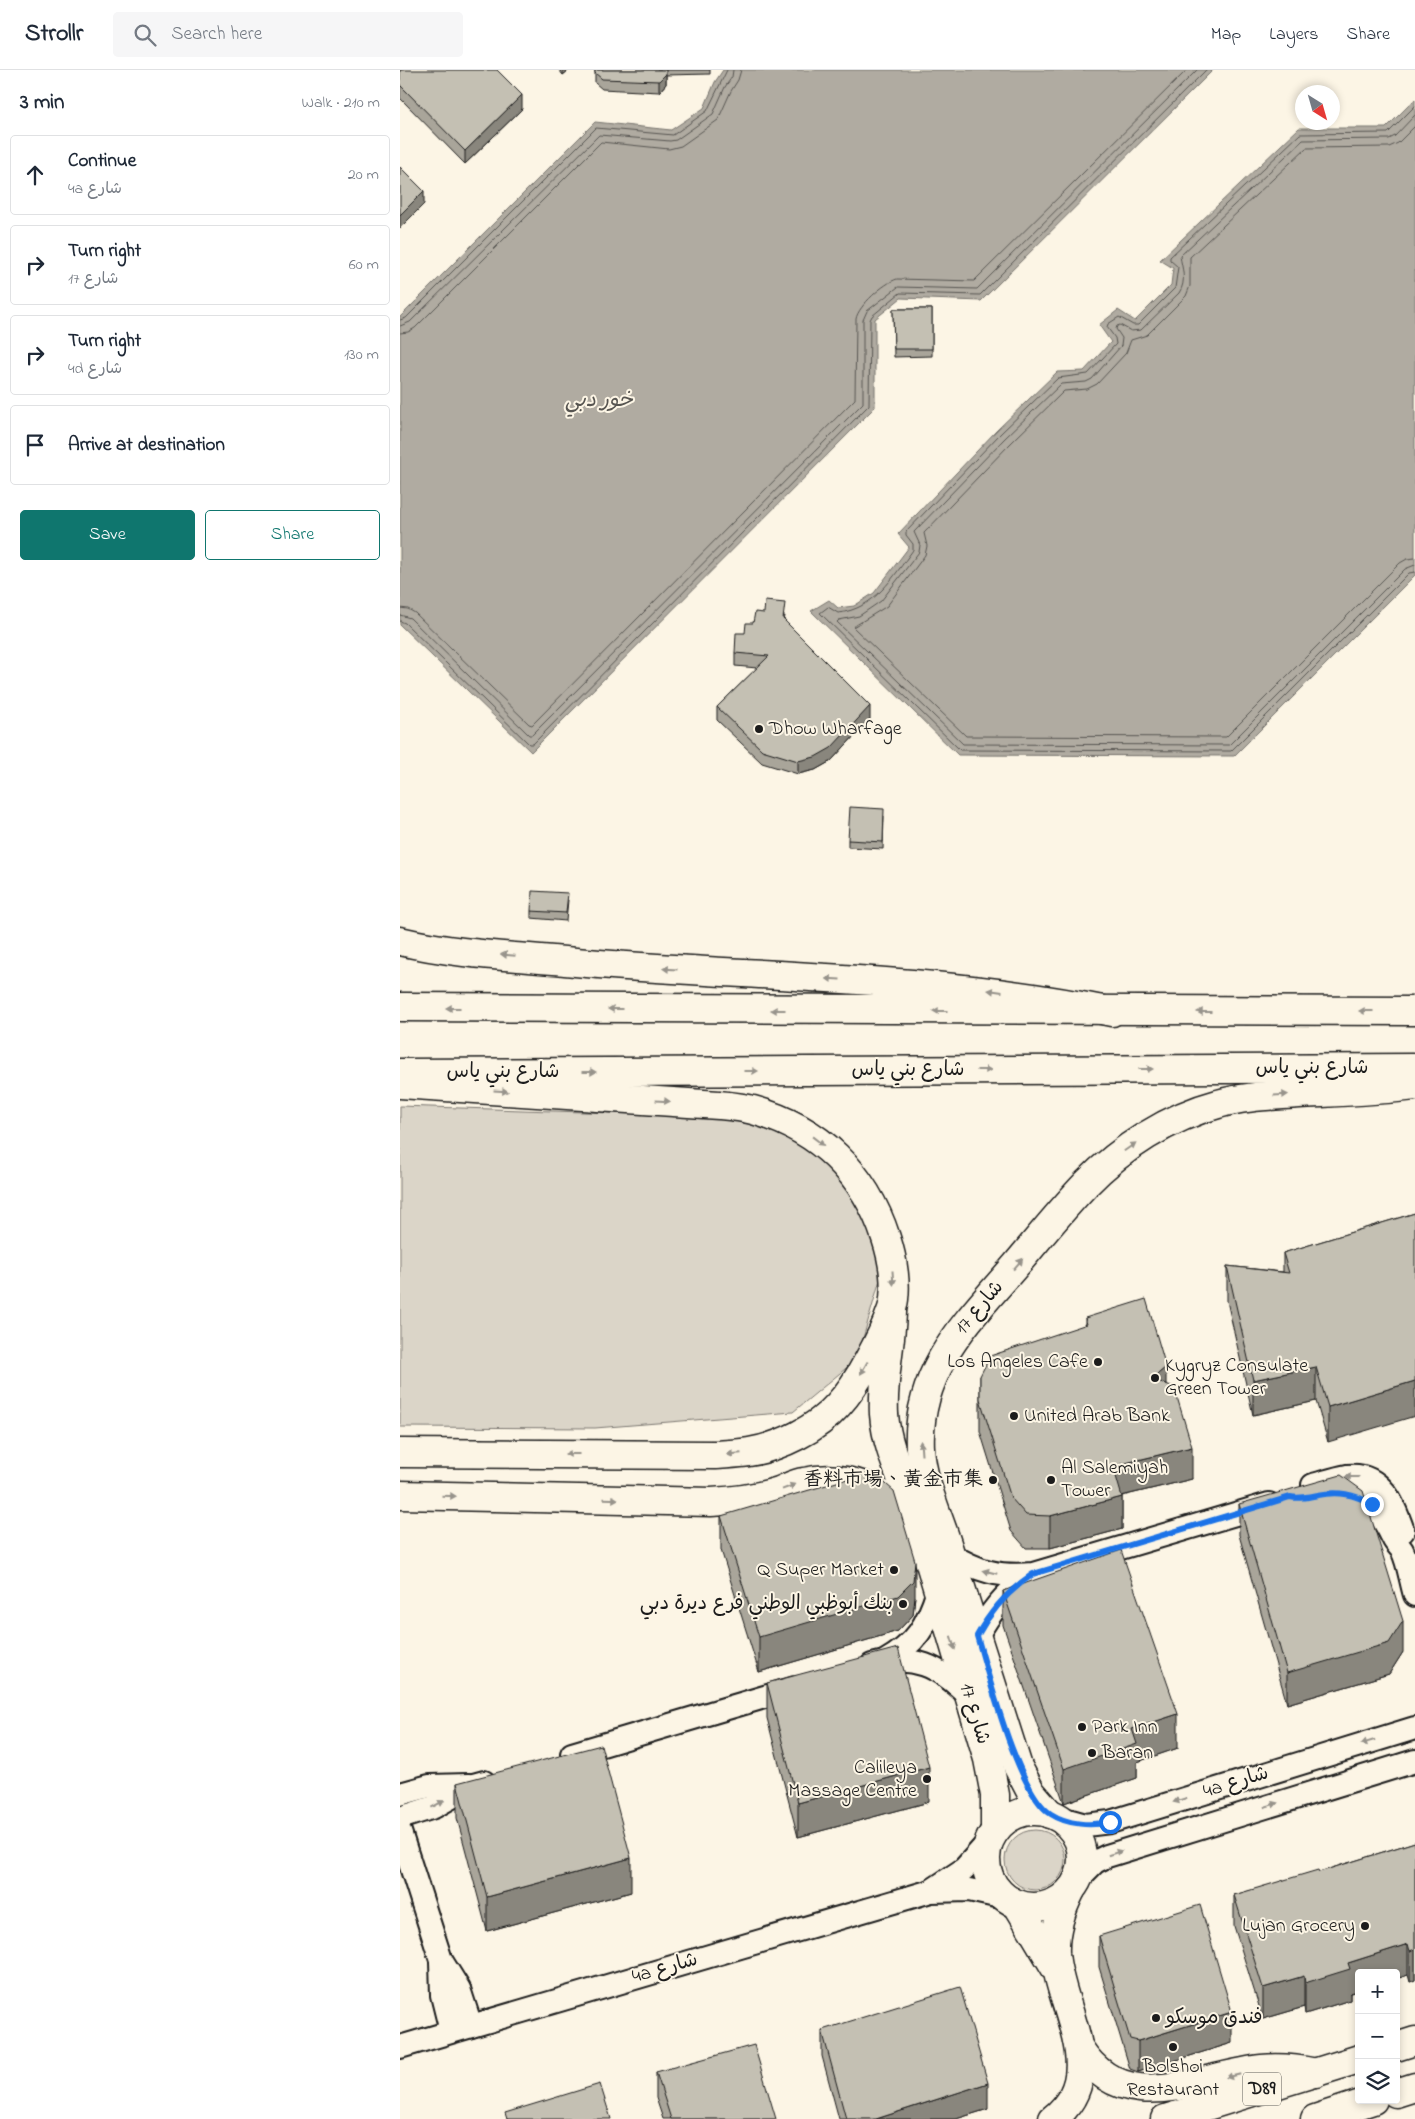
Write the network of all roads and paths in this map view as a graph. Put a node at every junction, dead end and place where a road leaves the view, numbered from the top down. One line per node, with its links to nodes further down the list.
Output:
1 (400, 941): 3 (main road, one-way to 1)
2 (400, 1008): 3 (main road, one-way to 2)
3 (1112, 1012): 4 (main road, one-way to 3)
4 (1415, 1012)
5 (1415, 1068): 6 (main road, شارع بني ياس, one-way to 5)
6 (400, 1073)
7 (400, 1084): 9 (main road, شارع 17, one-way to 9)
8 (1415, 1086): 12 (main road, شارع 17, one-way to 8)
9 (892, 1308): 10 (main road, one-way to 10); 12 (main road, شارع 17)
10 (400, 1453)
11 (400, 1495): 12 (main road, one-way to 12)
12 (938, 1552): 13 (street, one-way to 12); 14 (main road, شارع 17); 16 (main road, شارع 17)
13 (1033, 1574): 15 (street); 16 (street)
14 (938, 1591): 17 (street); 20 (main road, شارع 17, one-way to 20)
15 (1415, 1595)
16 (977, 1636): 27 (main road, شارع 17)
17 (883, 1662): 18 (street); 20 (street)
18 (855, 1670)
19 (817, 1681): 22 (street)
20 (969, 1696): 30 (main road, شارع 17)
21 (1410, 1726): 27 (street, 4a شارع, one-way to 27)
22 (556, 1759)
23 (1415, 1761): 31 (street, 4a شارع, one-way to 23)
24 (501, 1776): 25 (street)
25 (473, 1785): 26 (street); 28 (street, one-way to 25)
26 (400, 1794)
27 (1053, 1816): 30 (main road); 31 (main road)
28 (400, 1818)
29 (400, 1832): 35 (street)
30 (993, 1835): 32 (street, 4a شارع); 33 (main road)
31 (1074, 1885): 33 (main road); 34 (main road)
32 (931, 1891): 33 (street, 4a شارع); 35 (street, 4a شارع)
33 (1011, 1901): 34 (main road)
34 (1060, 1975): 39 (main road)
35 (461, 2029): 38 (street, 4a شارع)
36 (1415, 2041): 37 (main road)
37 (1400, 2046)
38 (400, 2047)
39 (1079, 2048): 41 (main road, one-way to 39); 46 (main road)
40 (1355, 2060): 41 (main road, D89)
41 (1316, 2072): 47 (main road, D89)
42 (1415, 2087): 43 (main road)
43 (1400, 2092)
44 (1361, 2104): 45 (main road)
45 (1319, 2118)
46 (1053, 2119)
47 (1165, 2119)

